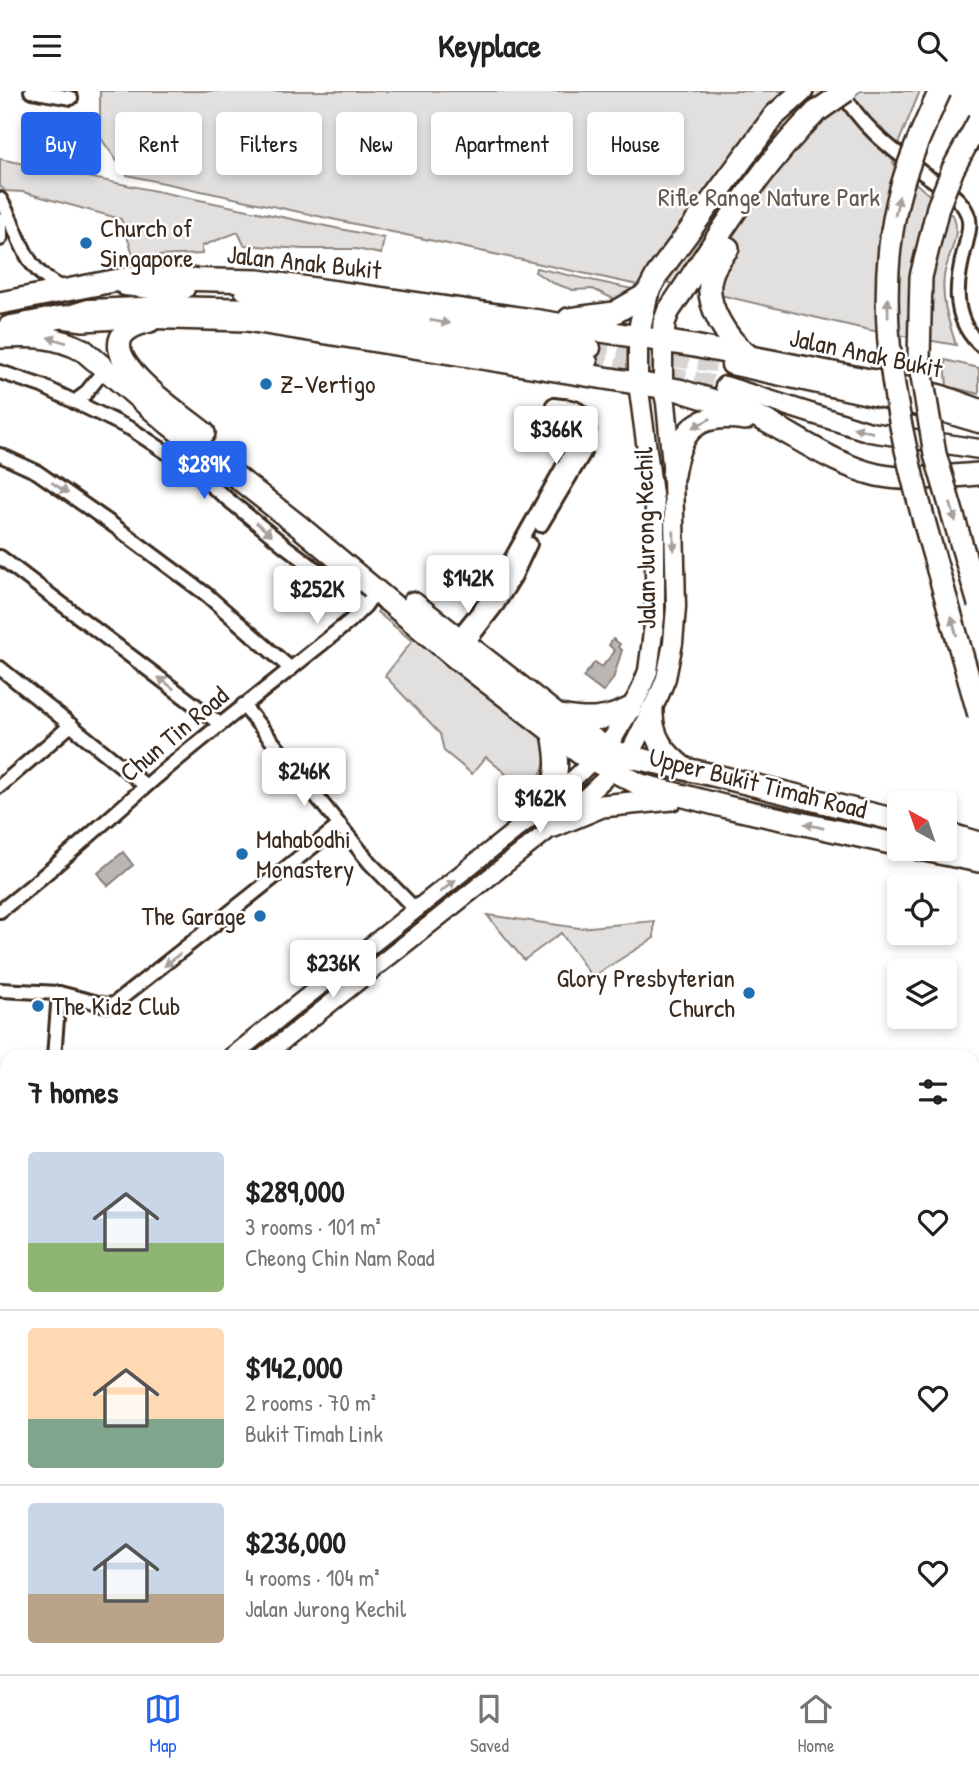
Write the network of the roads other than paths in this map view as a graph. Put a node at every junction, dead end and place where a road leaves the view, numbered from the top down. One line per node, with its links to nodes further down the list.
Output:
1 (31, 91): 5 (street)
2 (802, 91): 14 (highway)
3 (844, 91): 8 (street); 11 (highway, bridge)
4 (940, 91): 50 (highway, one-way to 4, bridge)
5 (71, 97)
6 (979, 121): 44 (highway, one-way to 44, bridge)
7 (1, 201): 13 (street)
8 (974, 216): 23 (street)
9 (0, 220): 10 (street)
10 (0, 239)
11 (701, 277): 22 (highway); 24 (highway)
12 (104, 283): 13 (highway); 16 (main road, Jalan Anak Bukit, one-way to 16); 18 (highway, Jalan Anak Bukit)
13 (67, 289): 15 (highway)
14 (648, 295): 18 (highway); 21 (highway)
15 (0, 303)
16 (62, 317): 17 (highway, Jalan Anak Bukit); 19 (highway, Jalan Anak Bukit)
17 (166, 318): 27 (highway, Jalan Anak Bukit); 45 (highway, Upper Bukit Timah Road)
18 (539, 321): 21 (highway, Jalan Anak Bukit)
19 (0, 328)
20 (0, 337): 25 (highway, Upper Bukit Timah Road, one-way to 20)
21 (638, 337): 22 (highway, Jalan Anak Bukit); 27 (main road, Jalan Jurong Kechil)
22 (663, 341): 24 (highway, Jalan Anak Bukit); 29 (main road, Jalan Jurong Kechil)
23 (979, 344)
24 (741, 361): 33 (highway, Jalan Anak Bukit); 35 (main road, Jalan Anak Bukit)
25 (105, 369): 30 (street); 43 (highway, Upper Bukit Timah Road)
26 (0, 373): 31 (street)
27 (638, 383): 29 (highway, Jalan Anak Bukit); 49 (main road, Jalan Jurong Kechil)
28 (725, 386): 37 (main road, one-way to 28)
29 (663, 389): 34 (highway, Jalan Anak Bukit); 41 (main road, Jalan Jurong Kechil)
30 (88, 390): 31 (street); 32 (street)
31 (74, 402): 32 (street)
32 (87, 408): 43 (street, one-way to 43)
33 (979, 410)
34 (764, 421): 40 (highway, Jalan Anak Bukit); 41 (highway, one-way to 41)
35 (979, 423)
36 (589, 430): 45 (street)
37 (979, 449)
38 (584, 453): 45 (street)
39 (0, 455): 47 (street, one-way to 47)
40 (979, 474)
41 (673, 475): 49 (main road, Jalan Jurong Kechil, one-way to 49)
42 (0, 557): 51 (street, one-way to 42)
43 (370, 599): 45 (highway, Upper Bukit Timah Road); 47 (street, Chun Tin Road)
44 (979, 604)
45 (456, 648): 52 (highway, Upper Bukit Timah Road)
46 (0, 668): 53 (street)
47 (291, 669): 48 (street, Chun Tin Road)
48 (243, 705): 51 (street, Chun Tin Road); 62 (street)
49 (642, 709): 52 (highway); 54 (main road, Jalan Jurong Kechil); 55 (main road, Jalan Jurong Kechil); 56 (highway)
50 (979, 715)
51 (220, 724): 58 (street, Chun Tin Road)
52 (555, 724): 54 (highway, Upper Bukit Timah Road); 60 (highway)
53 (71, 725): 57 (street); 58 (street)
54 (599, 753): 55 (highway, Upper Bukit Timah Road); 60 (main road, Jalan Jurong Kechil)
55 (619, 764): 56 (highway, Upper Bukit Timah Road); 59 (highway, Upper Bukit Timah Road); 63 (main road, Jalan Jurong Kechil)
56 (685, 769): 61 (highway, Upper Bukit Timah Road)
57 (0, 786)
58 (146, 786): 68 (street, Chun Tin Road)
59 (688, 797): 63 (highway); 64 (highway, Upper Bukit Timah Road, one-way to 59)
60 (547, 805): 69 (main road, Jalan Jurong Kechil, one-way to 60)
61 (887, 818)
62 (340, 825): 69 (street); 71 (street, one-way to 71)
63 (554, 826): 74 (main road, Jalan Jurong Kechil)
64 (887, 842)
65 (957, 842): 67 (highway)
66 (957, 855): 67 (highway)
67 (979, 858)
68 (0, 911)
69 (417, 911): 73 (main road, Jalan Jurong Kechil)
70 (0, 990): 71 (street)
71 (60, 993): 72 (street)
72 (55, 1050)
73 (240, 1050)
74 (272, 1050)

